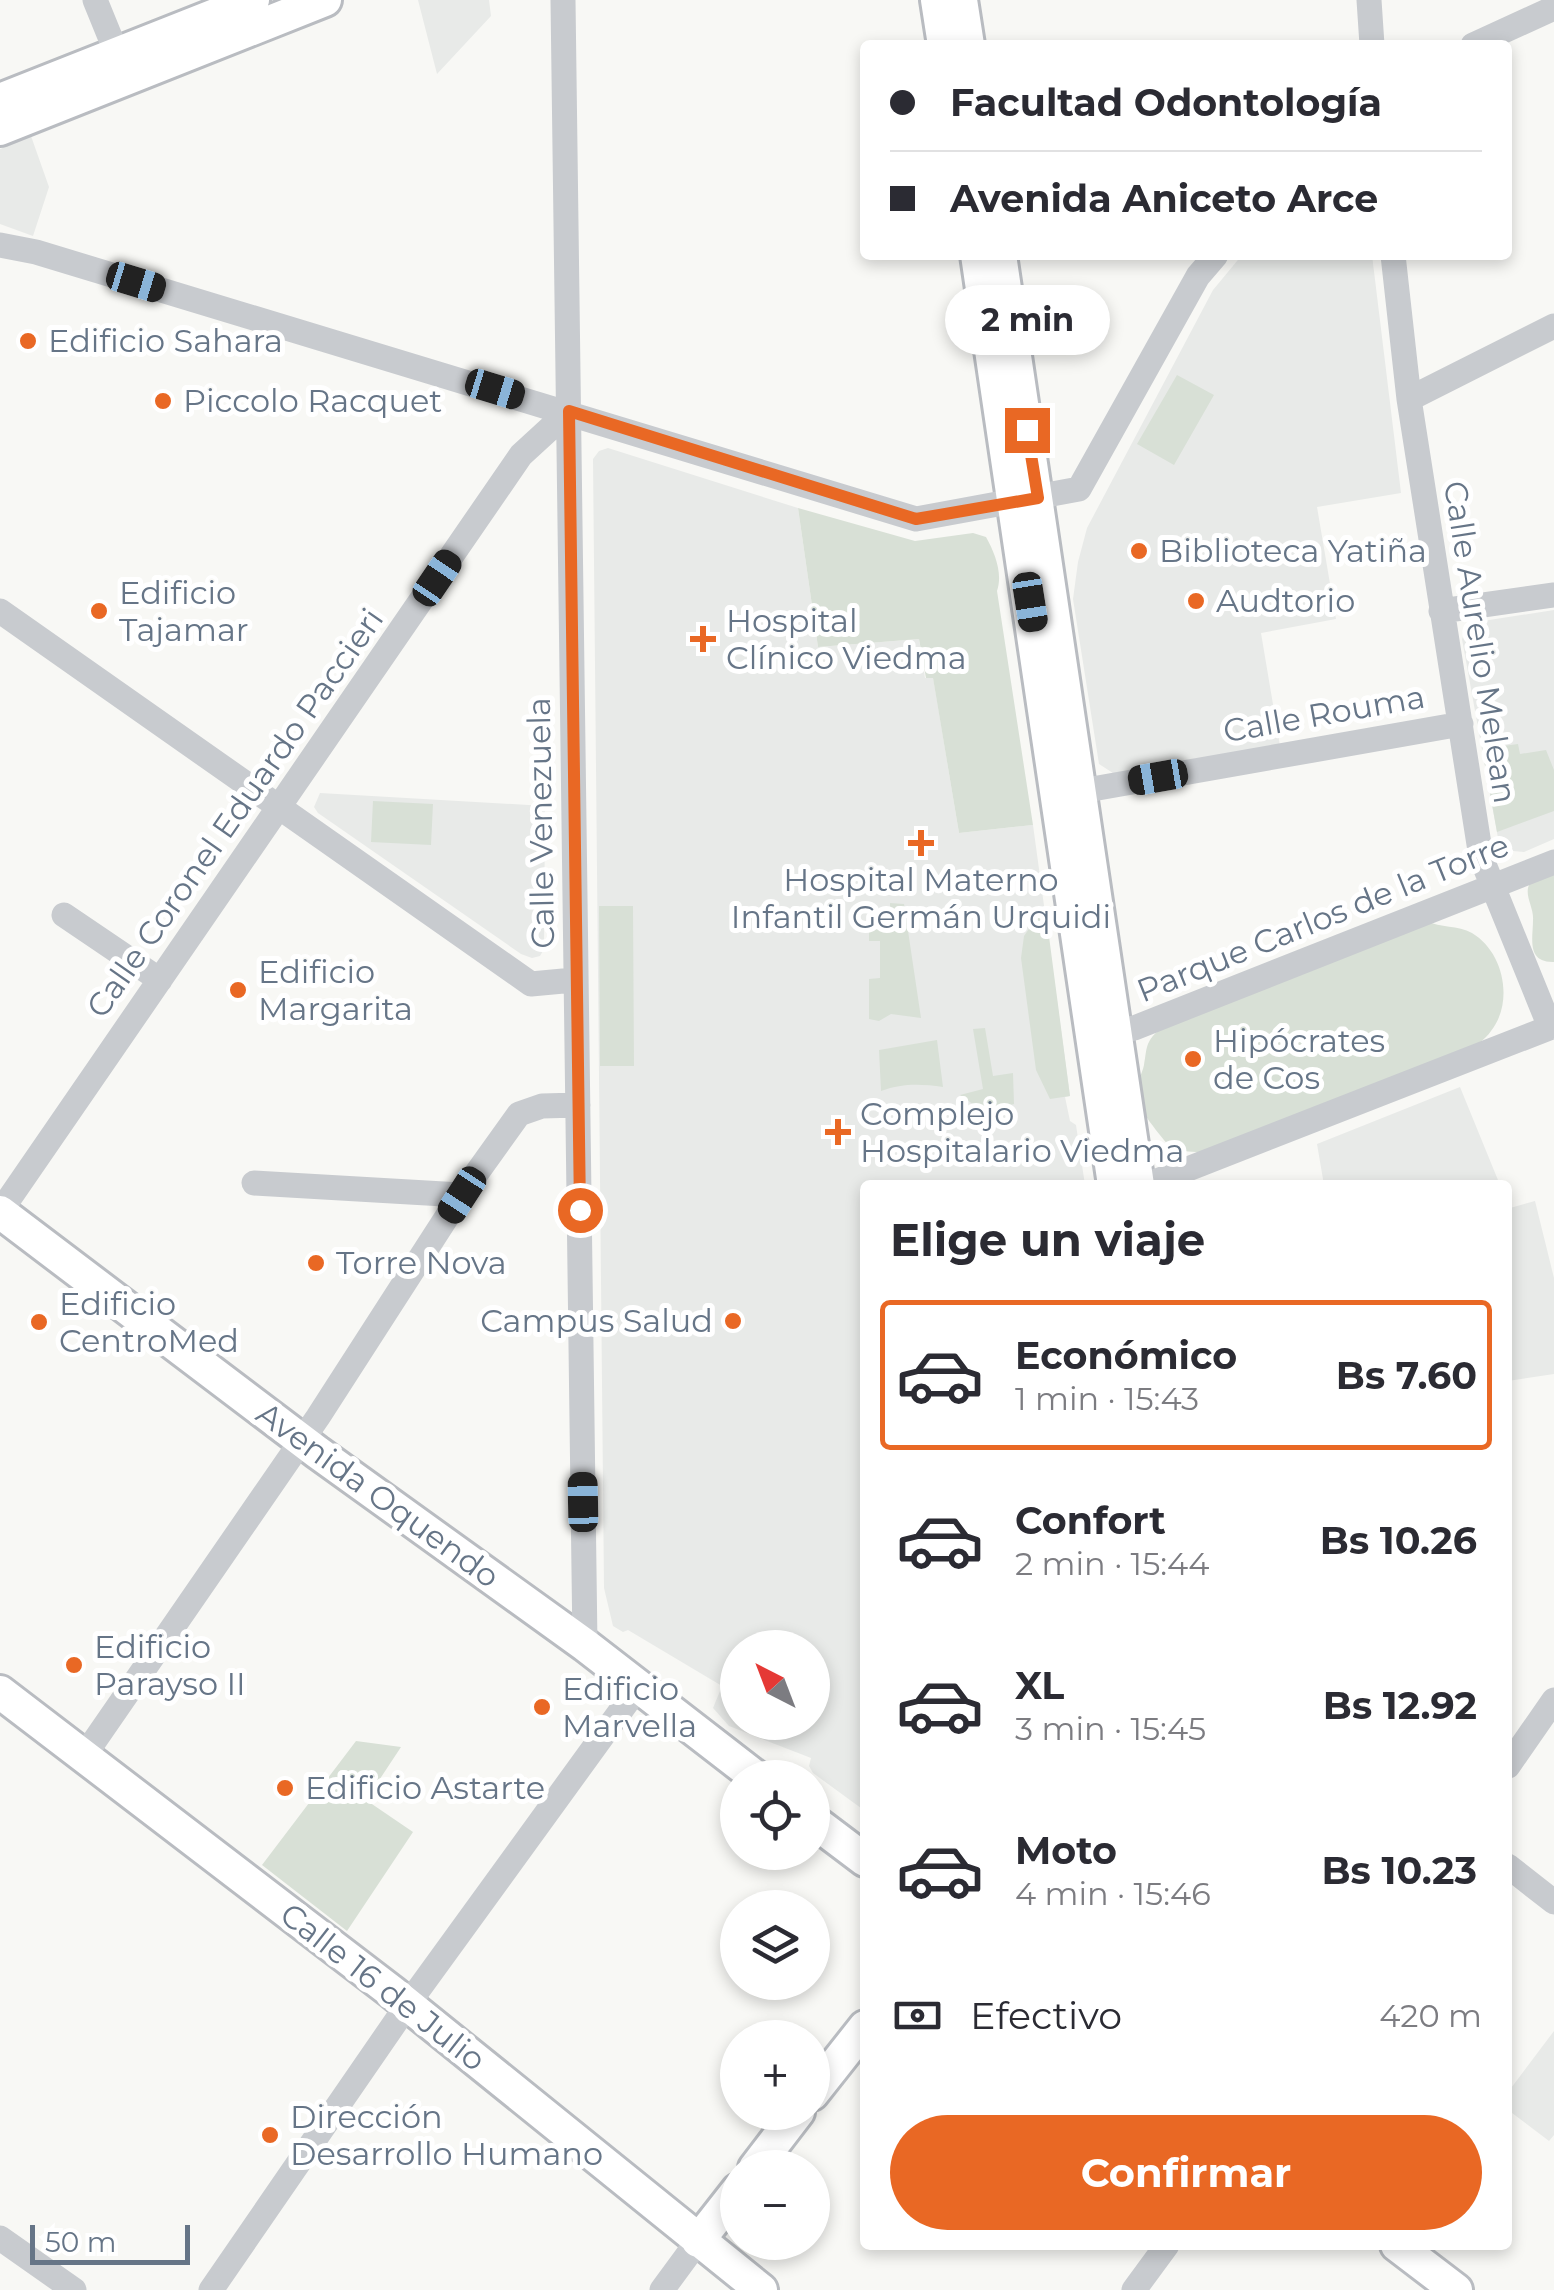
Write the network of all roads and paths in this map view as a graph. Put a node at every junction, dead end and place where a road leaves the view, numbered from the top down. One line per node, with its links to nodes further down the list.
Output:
1 (95, 0): 13 (street)
2 (252, 0): 13 (main road)
3 (325, 0): 15 (main road)
4 (563, 0): 23 (street, Calle Venezuela)
5 (937, 0): 9 (main road)
6 (961, 0): 10 (main road)
7 (1369, 0): 11 (street)
8 (1554, 8): 12 (street)
9 (943, 40)
10 (967, 40)
11 (1372, 40)
12 (1484, 40)
13 (117, 54): 14 (main road)
14 (0, 100)
15 (0, 129)
16 (0, 245): 23 (street)
17 (977, 260): 24 (main road)
18 (1001, 260): 24 (main road)
19 (1212, 260): 24 (street)
20 (1394, 260): 22 (street, Calle Aurelio Melean)
21 (1554, 326): 22 (street)
22 (1409, 399): 27 (street, Calle Aurelio Melean)
23 (569, 411): 24 (street); 30 (street, Calle Coronel Eduardo Paccieri); 35 (street, Calle Venezuela)
24 (1026, 500): 29 (main road); 39 (main road)
25 (1554, 595): 27 (street)
26 (0, 611): 30 (street)
27 (1442, 611): 28 (street, Calle Aurelio Melean)
28 (1460, 724): 29 (street, Calle Rouma); 32 (street, Calle Aurelio Melean)
29 (1081, 791): 37 (main road)
30 (280, 806): 34 (street, Calle Coronel Eduardo Paccieri); 35 (street)
31 (1554, 862): 32 (street, Parque Carlos de la Torre)
32 (1492, 887): 36 (street, Calle Aurelio Melean); 37 (street, Parque Carlos de la Torre)
33 (64, 915): 34 (street)
34 (160, 980): 44 (street, Calle Coronel Eduardo Paccieri)
35 (574, 980): 38 (street, Calle Venezuela)
36 (1552, 1027): 41 (street)
37 (1115, 1032): 40 (main road)
38 (578, 1105): 43 (street); 46 (street, Calle Venezuela)
39 (1113, 1180)
40 (1137, 1180)
41 (1160, 1180)
42 (254, 1184): 43 (street)
43 (462, 1195): 45 (street)
44 (0, 1212): 45 (main road, Avenida Oquendo)
45 (301, 1439): 46 (main road, Avenida Oquendo); 50 (street)
46 (585, 1645): 47 (main road, Avenida Oquendo)
47 (638, 1688): 51 (main road, Avenida Oquendo); 57 (street)
48 (0, 1692): 50 (main road, Calle 16 de Julio)
49 (1554, 1700): 52 (street)
50 (84, 1756): 57 (main road, Calle 16 de Julio)
51 (733, 1760)
52 (1512, 1760)
53 (830, 1834): 54 (main road)
54 (860, 1856)
55 (1512, 1869): 56 (street)
56 (1554, 1902)
57 (408, 2004): 64 (main road, Calle 16 de Julio); 68 (street)
58 (860, 2034): 59 (main road)
59 (830, 2072)
60 (784, 2130): 61 (main road)
61 (769, 2150)
62 (720, 2213): 64 (main road)
63 (0, 2238): 67 (street)
64 (698, 2241): 69 (street); 70 (main road, Calle 16 de Julio)
65 (1162, 2250): 71 (street)
66 (1404, 2250): 72 (main road)
67 (74, 2290)
68 (211, 2290)
69 (662, 2290)
70 (760, 2290)
71 (1134, 2290)
72 (1456, 2290)

